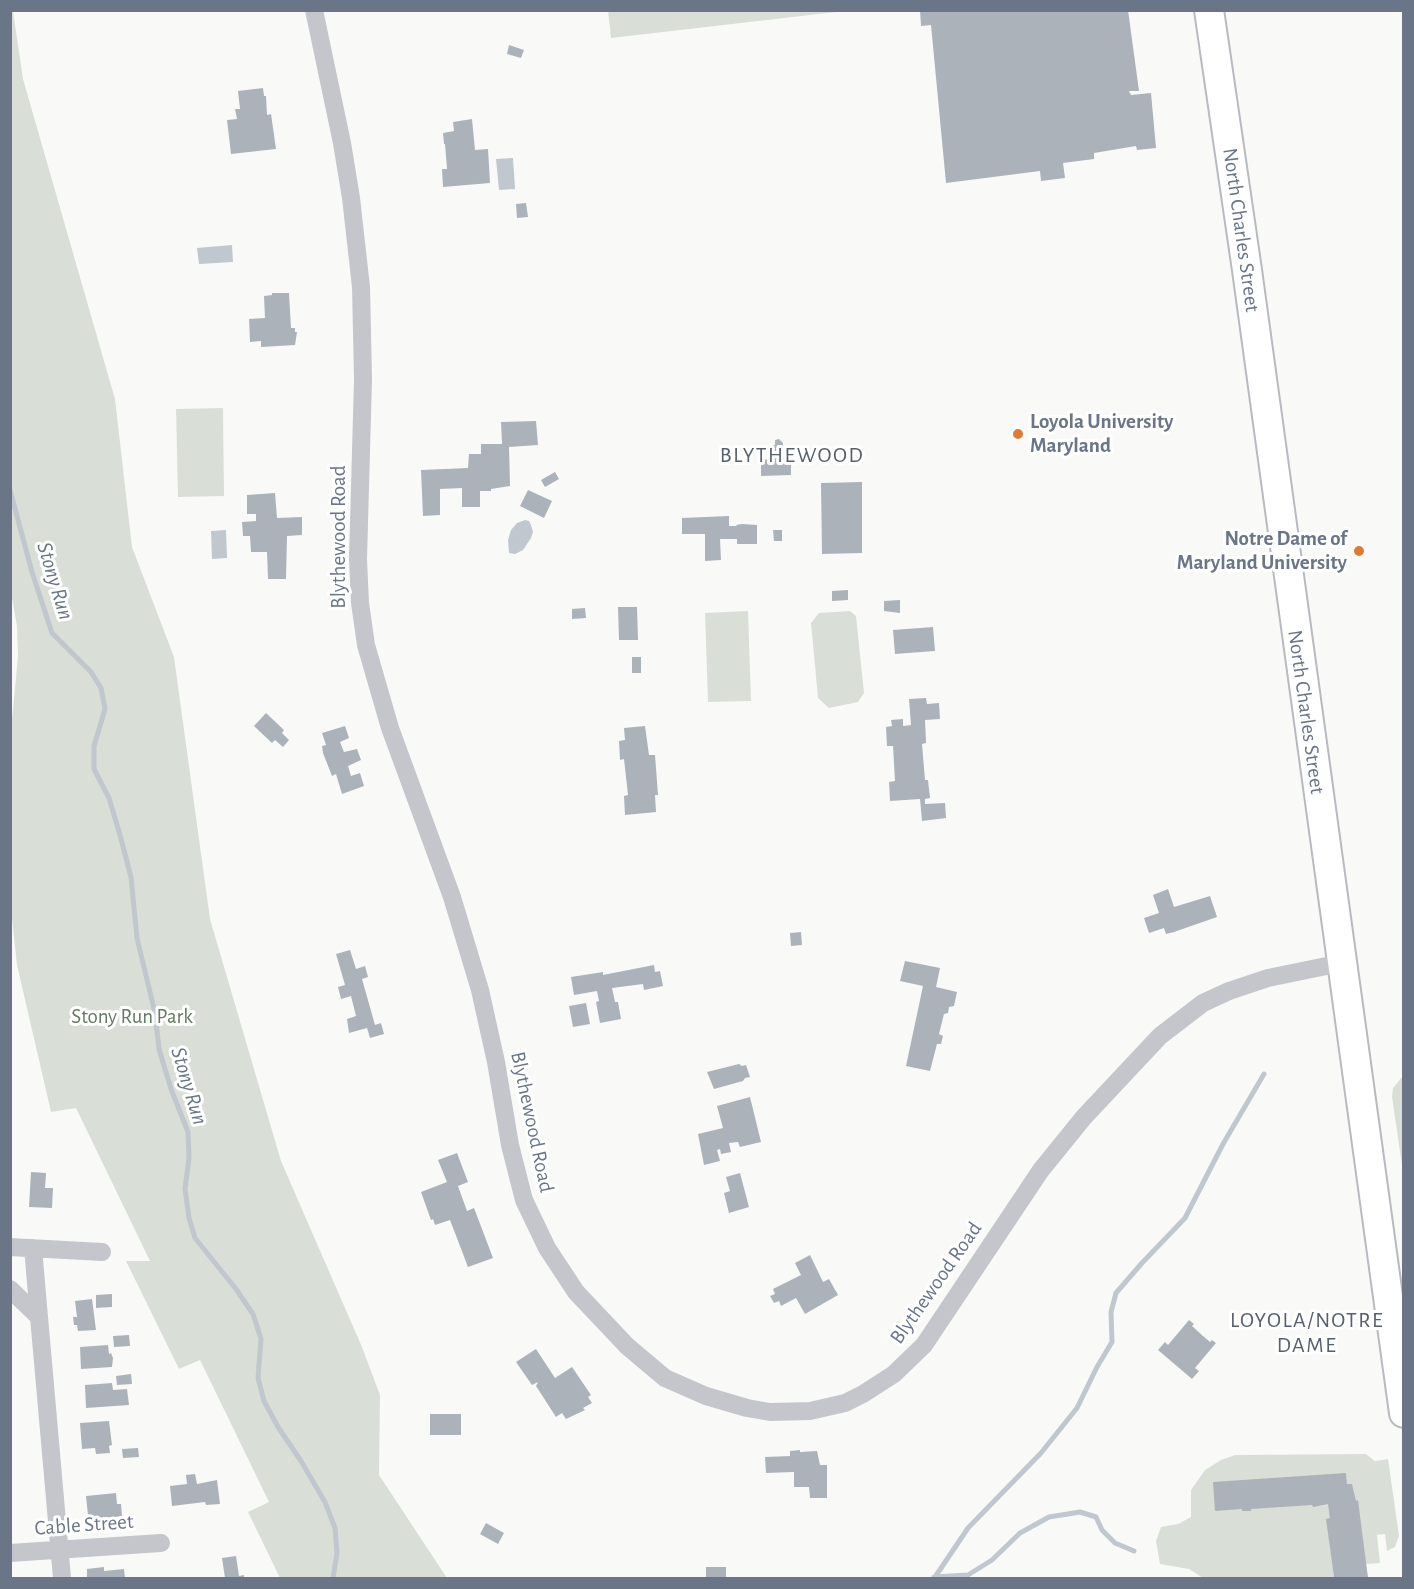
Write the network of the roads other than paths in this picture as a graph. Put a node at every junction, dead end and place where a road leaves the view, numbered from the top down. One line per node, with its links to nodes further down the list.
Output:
1 (314, 10): 3 (street, Blythewood Road)
2 (1209, 10): 3 (main road, North Charles Street)
3 (1341, 963): 9 (main road, North Charles Street)
4 (10, 1247): 5 (street)
5 (33, 1248): 6 (street); 8 (street)
6 (102, 1252)
7 (10, 1289): 8 (street)
8 (39, 1317): 11 (street)
9 (1404, 1413)
10 (161, 1543): 11 (street, Cable Street)
11 (60, 1549): 12 (street, Cable Street); 13 (street)
12 (10, 1553)
13 (62, 1578)

